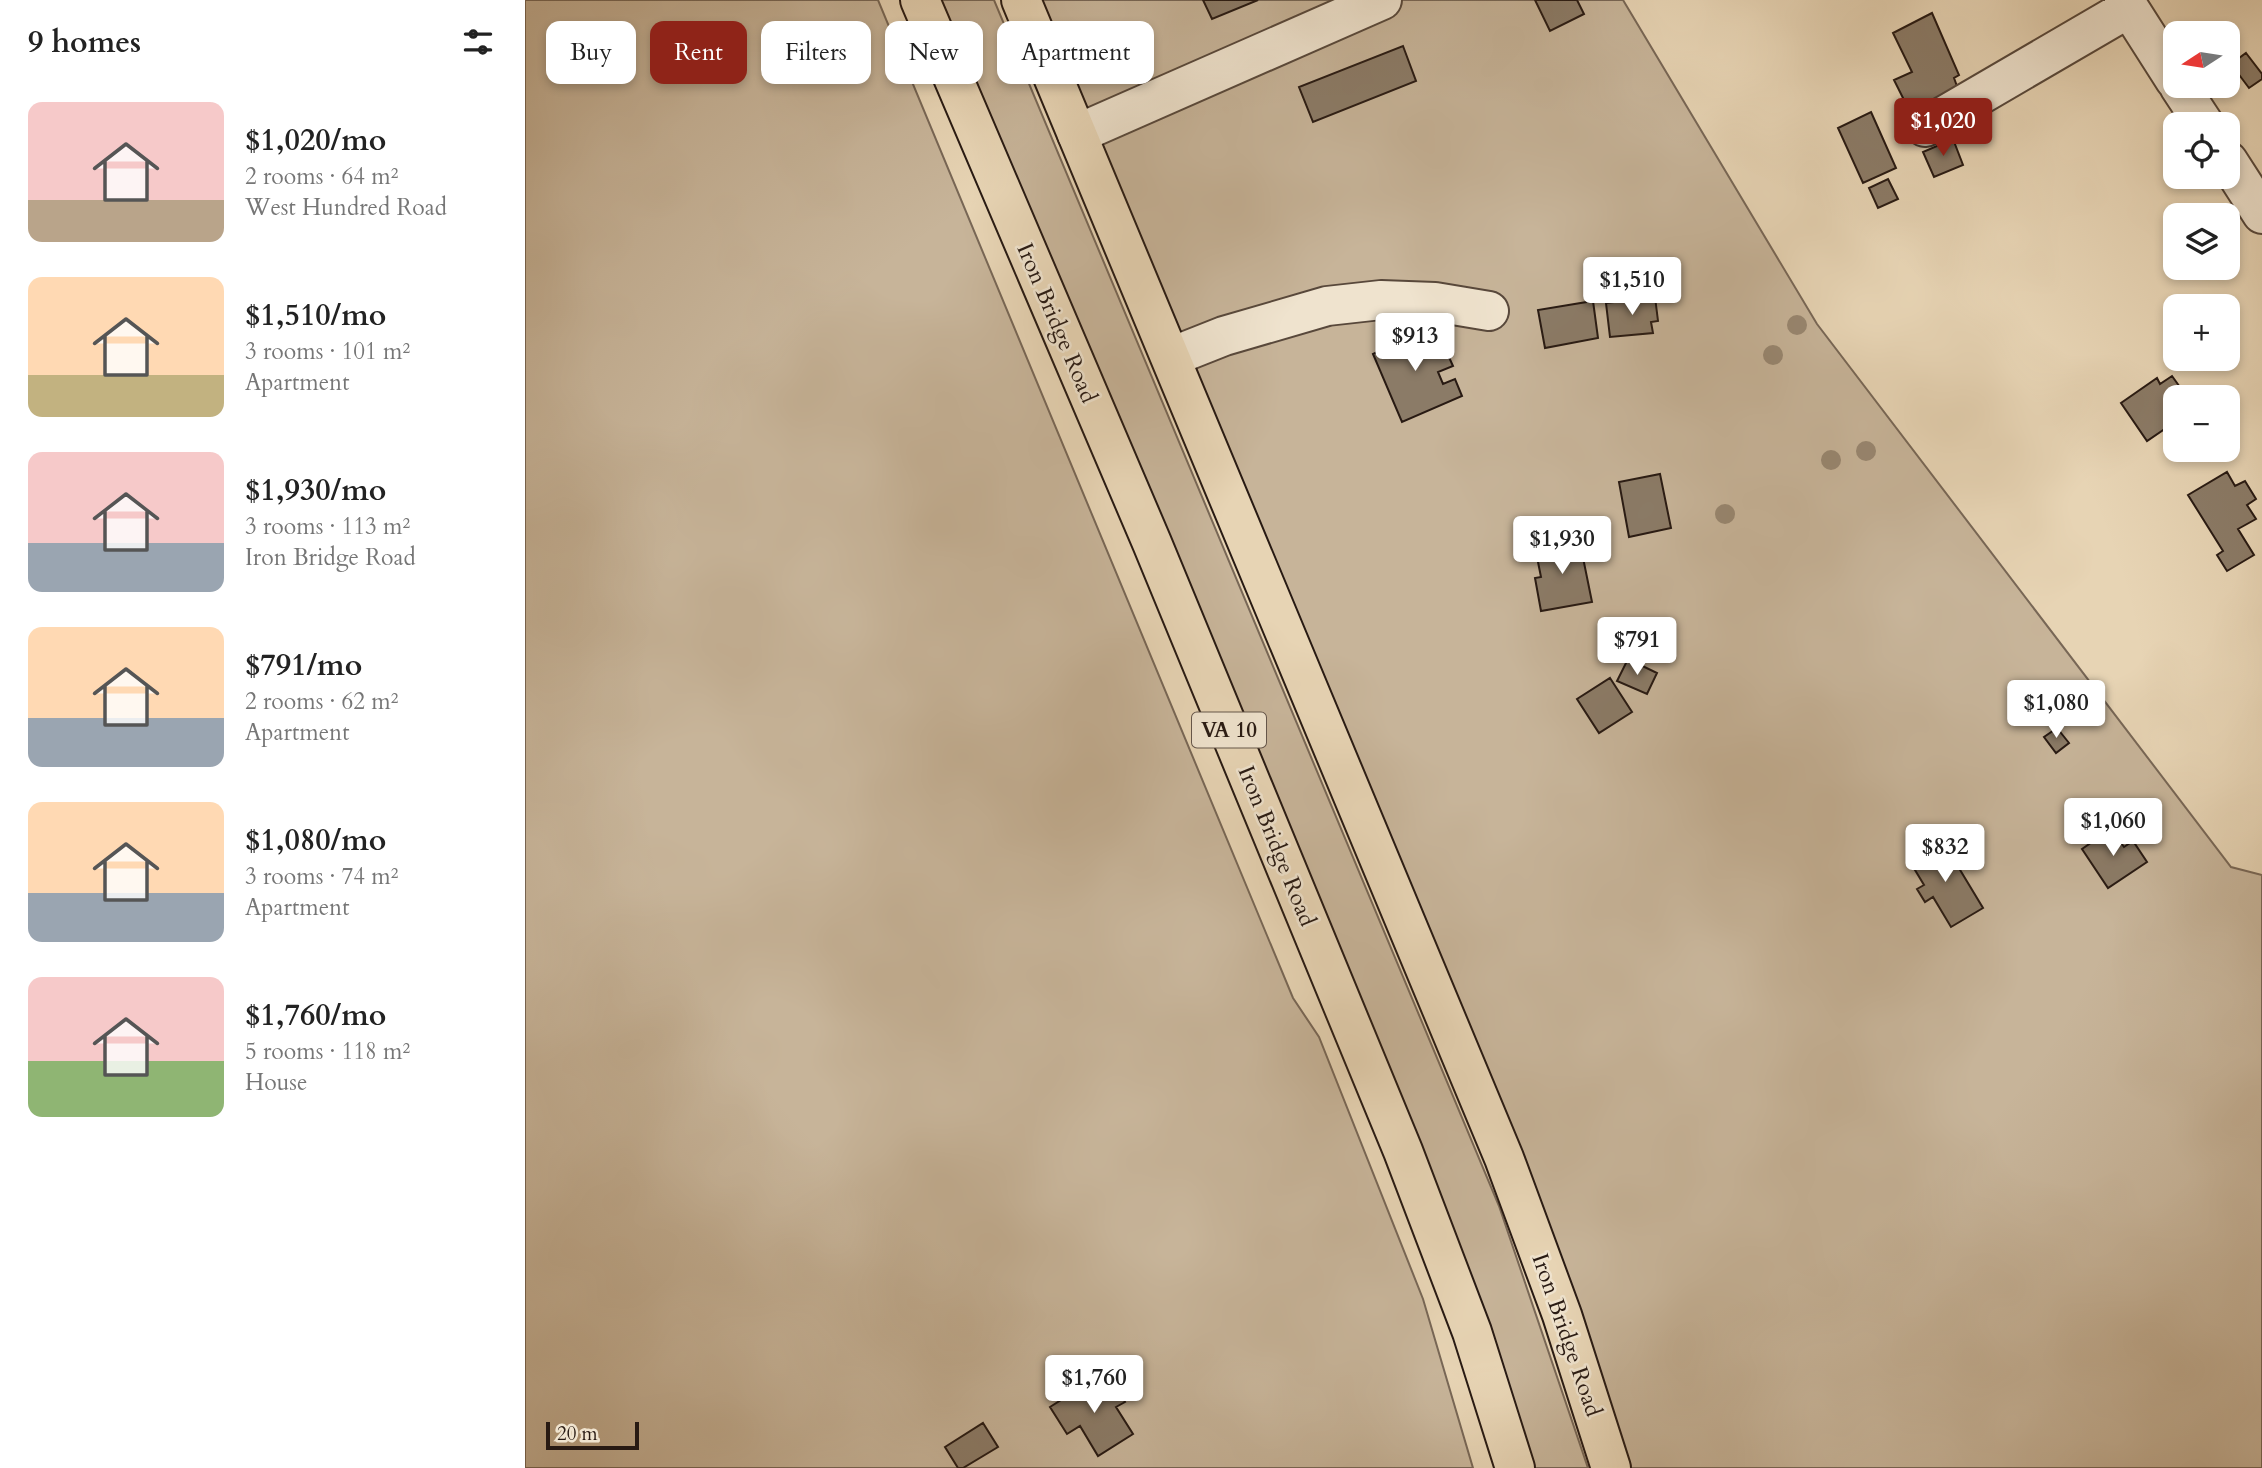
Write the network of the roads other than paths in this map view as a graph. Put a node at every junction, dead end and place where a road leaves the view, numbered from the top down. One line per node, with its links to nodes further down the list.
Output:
1 (920, 0): 12 (main road, Iron Bridge Road / VA 10)
2 (1021, 0): 7 (main road, Iron Bridge Road)
3 (1382, 0): 7 (street)
4 (2126, 4): 5 (street); 6 (street)
5 (2163, 61)
6 (1925, 127)
7 (1077, 134): 11 (main road, Iron Bridge Road)
8 (2240, 180): 9 (street)
9 (2262, 214)
10 (1489, 311): 11 (street)
11 (1171, 357): 13 (main road, Iron Bridge Road)
12 (1515, 1468)
13 (1611, 1468)

